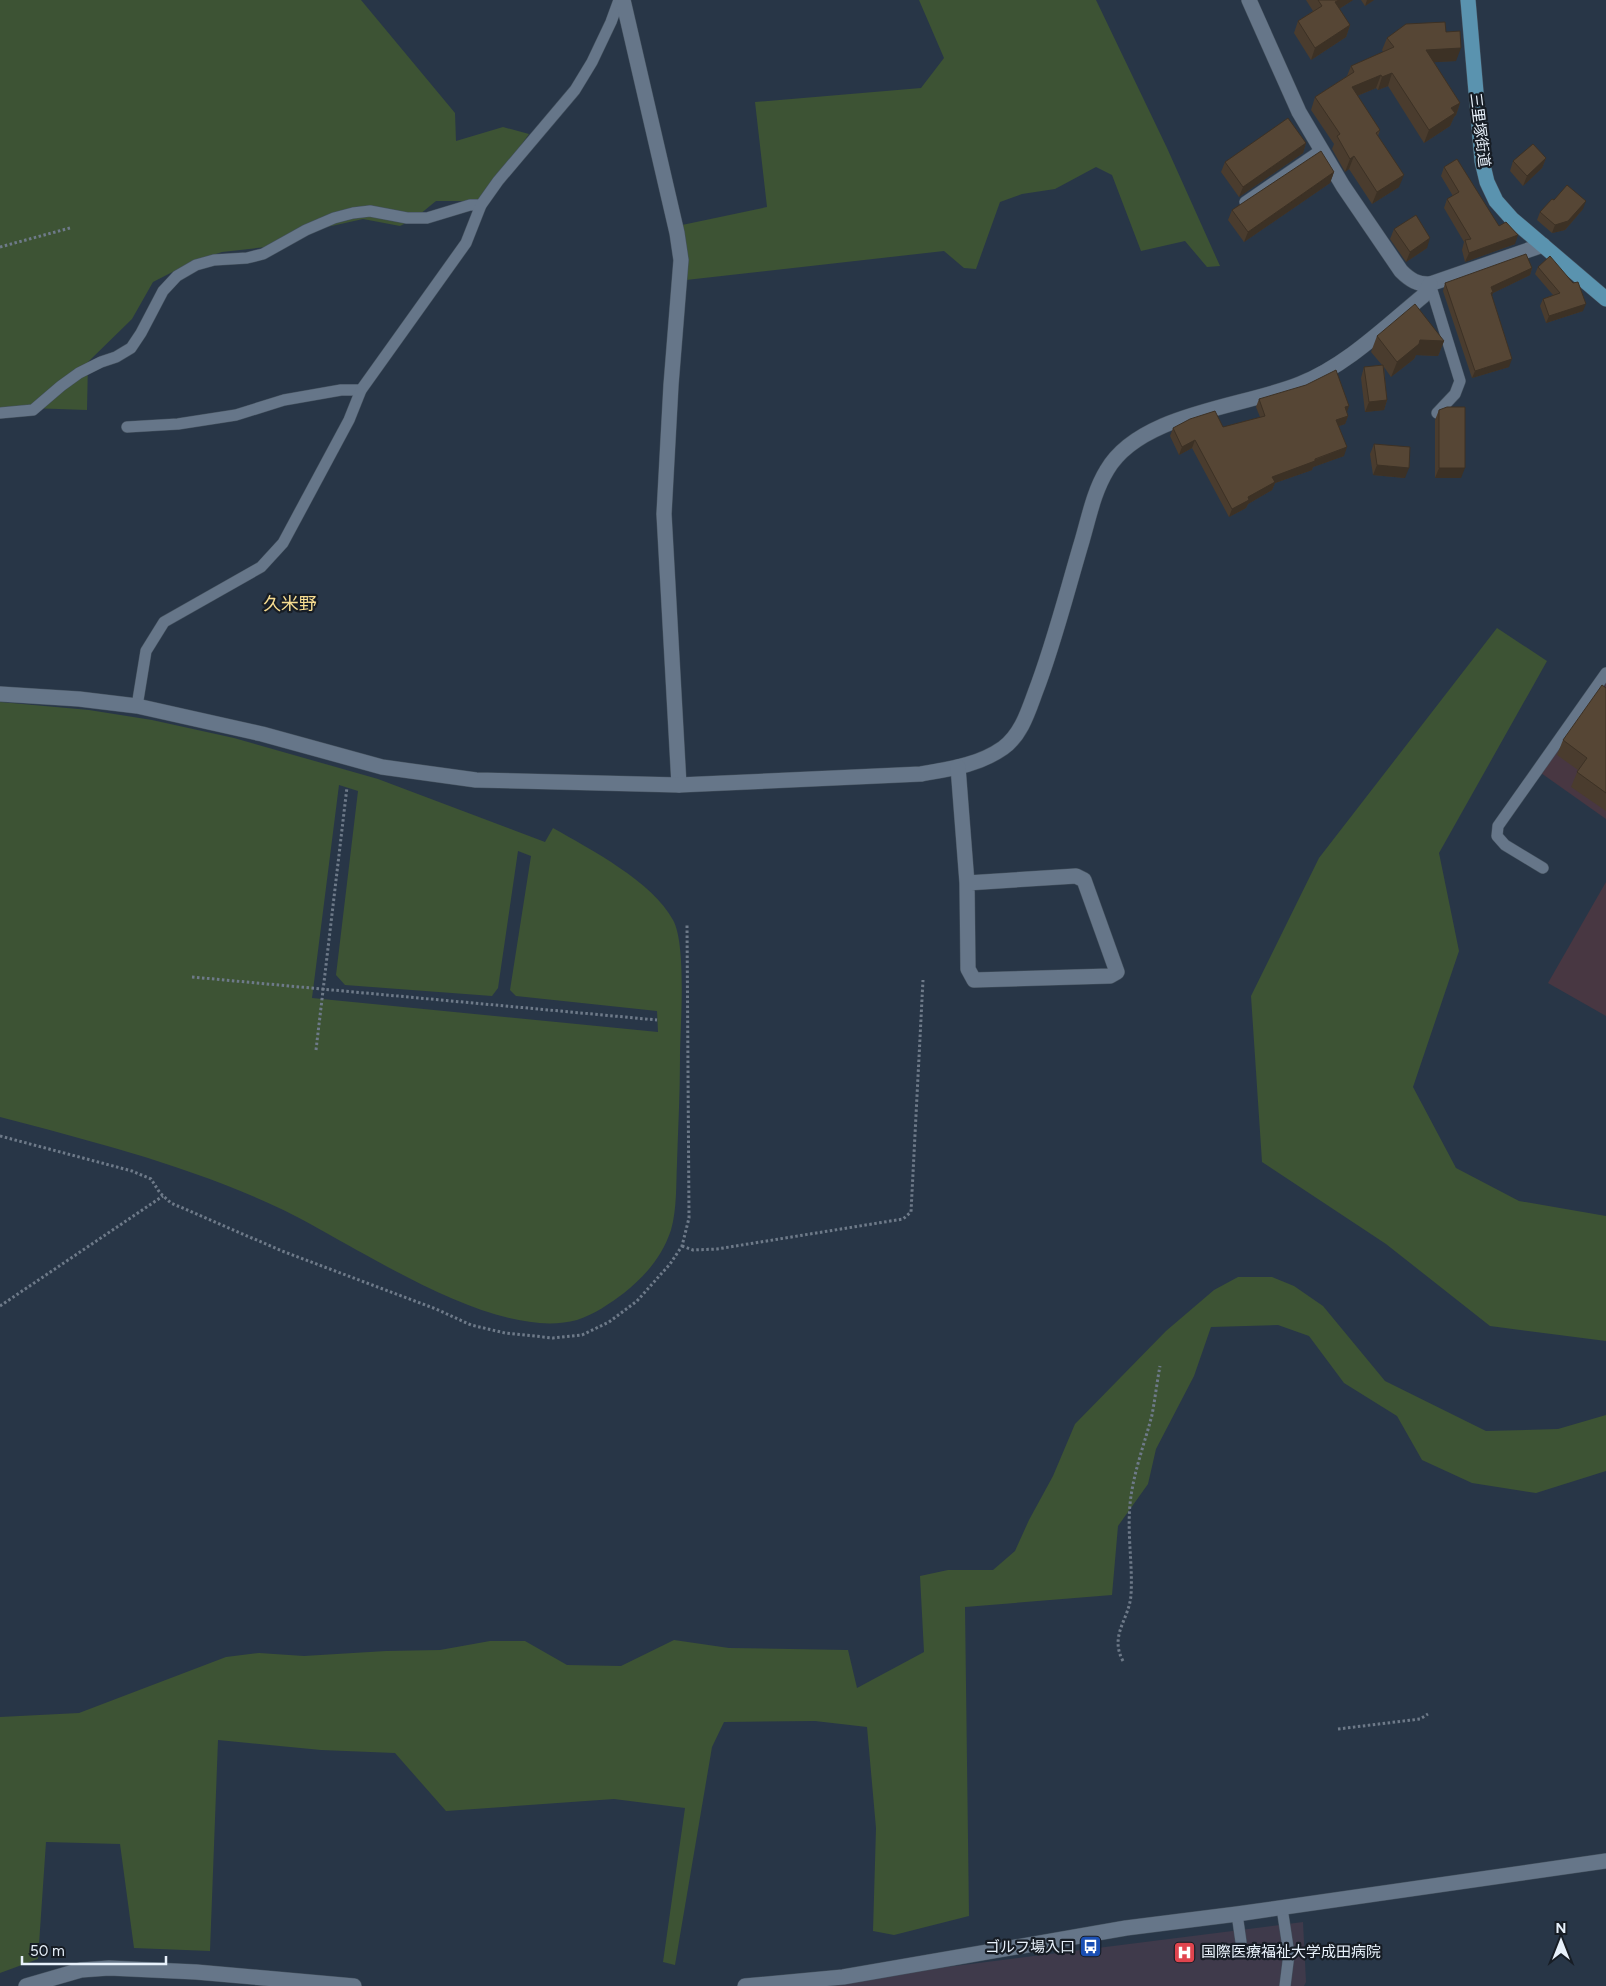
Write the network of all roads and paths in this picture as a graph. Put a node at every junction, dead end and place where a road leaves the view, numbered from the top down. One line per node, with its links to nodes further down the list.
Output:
1 (619, 0): 7 (lane)
2 (623, 0): 21 (street)
3 (1249, 0): 5 (street)
4 (1468, 0): 9 (main road, 三里塚街道)
5 (1321, 150): 6 (lane); 11 (street)
6 (1245, 202)
7 (481, 206): 13 (lane); 14 (lane)
8 (70, 228): 10 (path)
9 (1543, 246): 11 (street); 12 (main road, 三里塚街道)
10 (0, 247)
11 (1430, 284): 15 (lane); 20 (street)
12 (1606, 299)
13 (361, 390): 16 (lane); 19 (lane)
14 (0, 412)
15 (1437, 413)
16 (127, 427)
17 (1606, 673): 23 (lane)
18 (0, 694): 19 (street)
19 (136, 706): 21 (street)
20 (958, 767): 21 (street); 24 (street)
21 (679, 785)
22 (347, 787): 28 (path)
23 (1543, 868)
24 (967, 882): 24 (street)
25 (686, 924): 33 (path)
26 (192, 977): 28 (path)
27 (923, 980): 33 (path)
28 (323, 989): 29 (path); 30 (path)
29 (657, 1020)
30 (316, 1050)
31 (0, 1136): 32 (path)
32 (163, 1196): 33 (path); 34 (path)
33 (682, 1246)
34 (0, 1306)
35 (1160, 1366): 36 (path)
36 (1123, 1661)
37 (1428, 1714): 38 (path)
38 (1338, 1729)
39 (1606, 1862): 40 (street)
40 (1282, 1908): 41 (street); 46 (lane)
41 (1237, 1914): 42 (lane); 45 (street)
42 (1242, 1942)
43 (26, 1986): 44 (street)
44 (354, 1986)
45 (745, 1986)
46 (1285, 1986)

